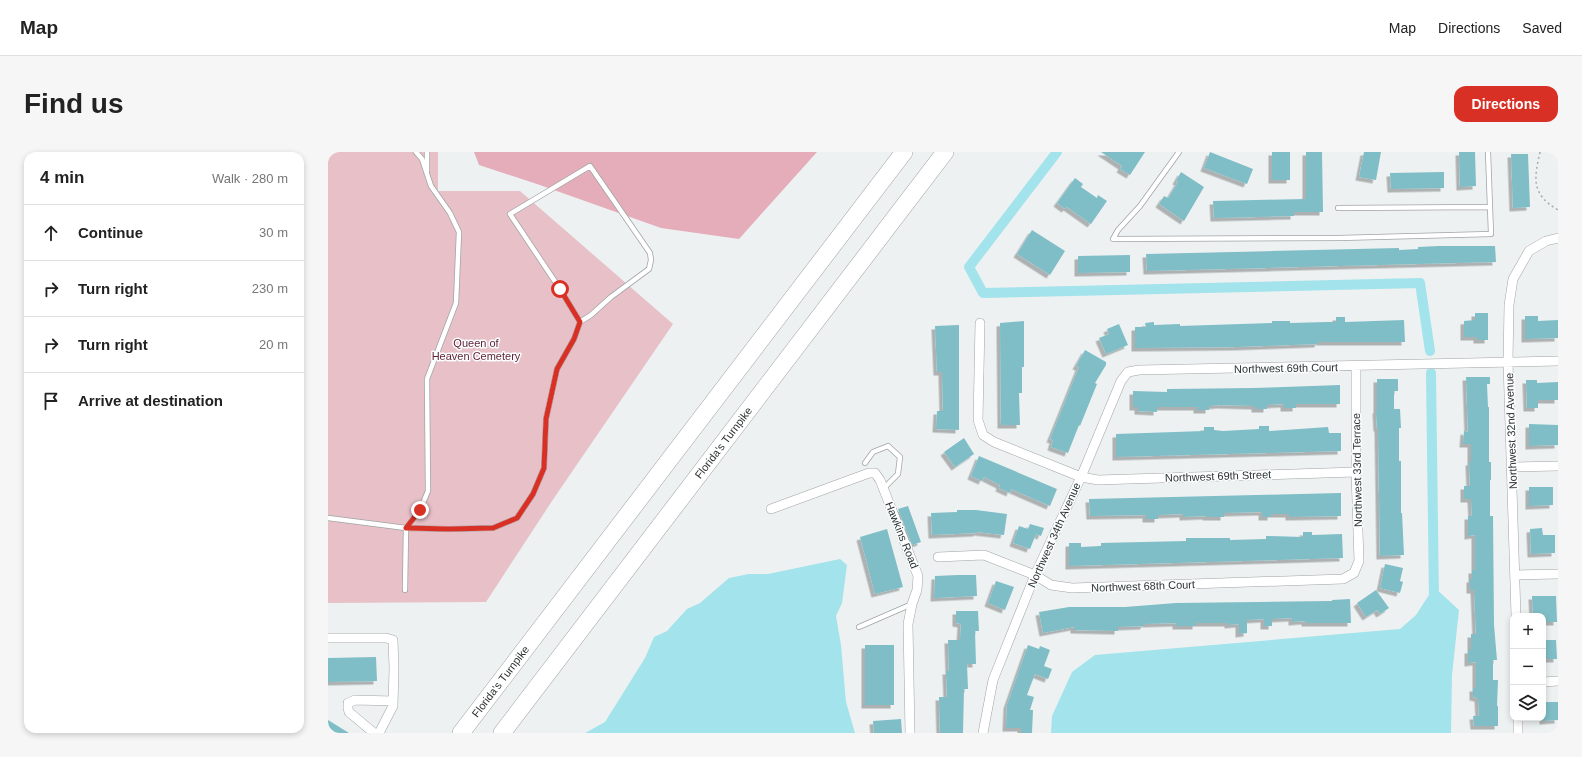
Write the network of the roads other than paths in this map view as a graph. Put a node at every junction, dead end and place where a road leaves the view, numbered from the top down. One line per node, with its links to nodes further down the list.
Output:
1 (416, 152): 7 (lane)
2 (427, 152): 7 (lane)
3 (904, 152): 41 (highway, Florida's Turnpike)
4 (945, 152): 42 (highway, Florida's Turnpike)
5 (1179, 152): 8 (lane)
6 (1488, 152): 8 (lane)
7 (427, 174): 24 (lane)
8 (1490, 207): 9 (lane)
9 (1338, 208)
10 (1558, 238): 14 (street, Northwest 32nd Avenue)
11 (580, 322): 11 (lane); 24 (lane)
12 (980, 323): 20 (street, Northwest 34th Avenue)
13 (1558, 361): 14 (street, Northwest 69th Court)
14 (1508, 362): 15 (street, Northwest 69th Court); 18 (street, Northwest 32nd Avenue)
15 (1356, 366): 19 (street, Northwest 33rd Terrace); 20 (street, Northwest 69th Court)
16 (865, 463): 21 (lane)
17 (1558, 466): 18 (street)
18 (1512, 467): 28 (street, Northwest 32nd Avenue)
19 (1356, 472): 20 (street, Northwest 69th Street); 26 (street, Northwest 33rd Terrace)
20 (1081, 476): 27 (street, Northwest 34th Avenue)
21 (883, 489): 22 (street, Hawkins Road); 31 (street, Hawkins Road)
22 (771, 509)
23 (328, 518): 24 (lane)
24 (406, 528): 30 (lane)
25 (938, 557): 27 (street, Northwest 68th Court)
26 (1354, 573): 27 (street, Northwest 68th Court)
27 (1035, 574): 44 (street, Northwest 34th Avenue)
28 (1515, 574): 29 (street); 32 (street, Northwest 32nd Avenue)
29 (1558, 574)
30 (405, 590)
31 (912, 604): 33 (lane); 43 (street, Hawkins Road)
32 (1516, 613)
33 (858, 627)
34 (328, 638): 37 (street)
35 (1558, 681): 36 (street)
36 (1546, 682)
37 (393, 701): 39 (street); 40 (street)
38 (1518, 721): 45 (street)
39 (374, 733)
40 (380, 733)
41 (461, 733)
42 (502, 733)
43 (910, 733)
44 (983, 733)
45 (1518, 733)

